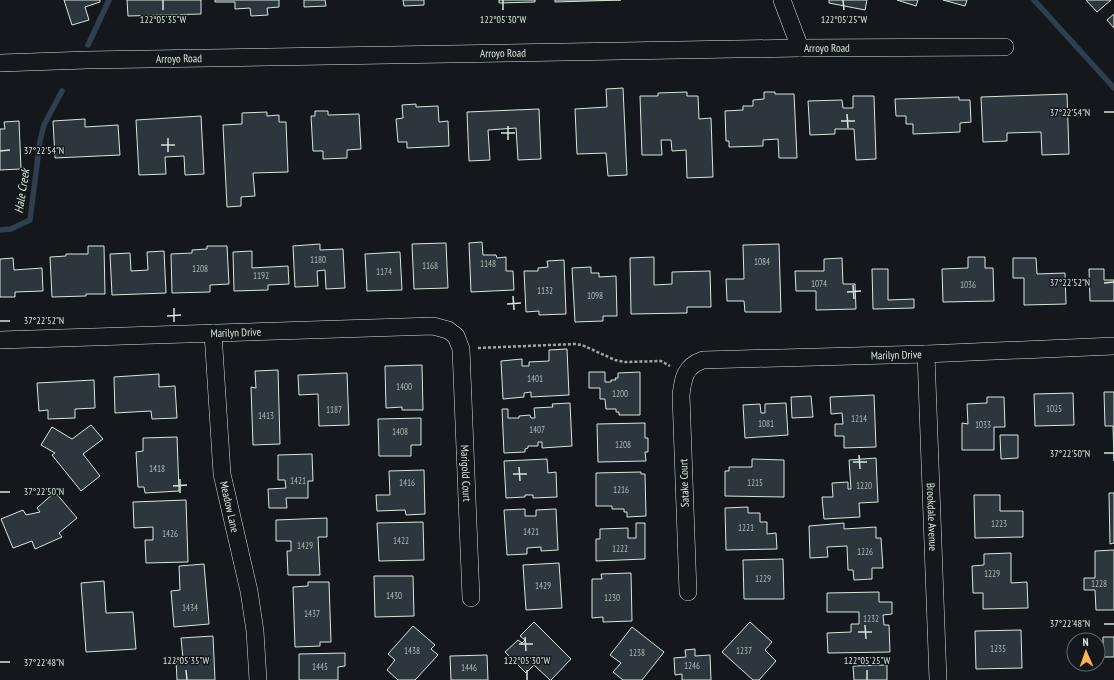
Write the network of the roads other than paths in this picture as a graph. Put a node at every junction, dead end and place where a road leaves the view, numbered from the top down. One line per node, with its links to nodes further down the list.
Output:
1 (782, 0): 3 (street)
2 (1005, 47): 3 (street, Arroyo Road)
3 (800, 48): 4 (street, Arroyo Road)
4 (0, 63)
5 (213, 333): 6 (street, Marilyn Drive); 8 (street, Marilyn Drive); 13 (street, Meadow Lane)
6 (0, 340)
7 (1114, 346): 9 (street, Marilyn Drive)
8 (461, 349): 12 (street, Marigold Court)
9 (926, 354): 10 (street, Marilyn Drive); 14 (street, Brookdale Avenue)
10 (685, 375): 11 (street, Satake Court)
11 (688, 592)
12 (471, 598)
13 (258, 680)
14 (938, 680)

